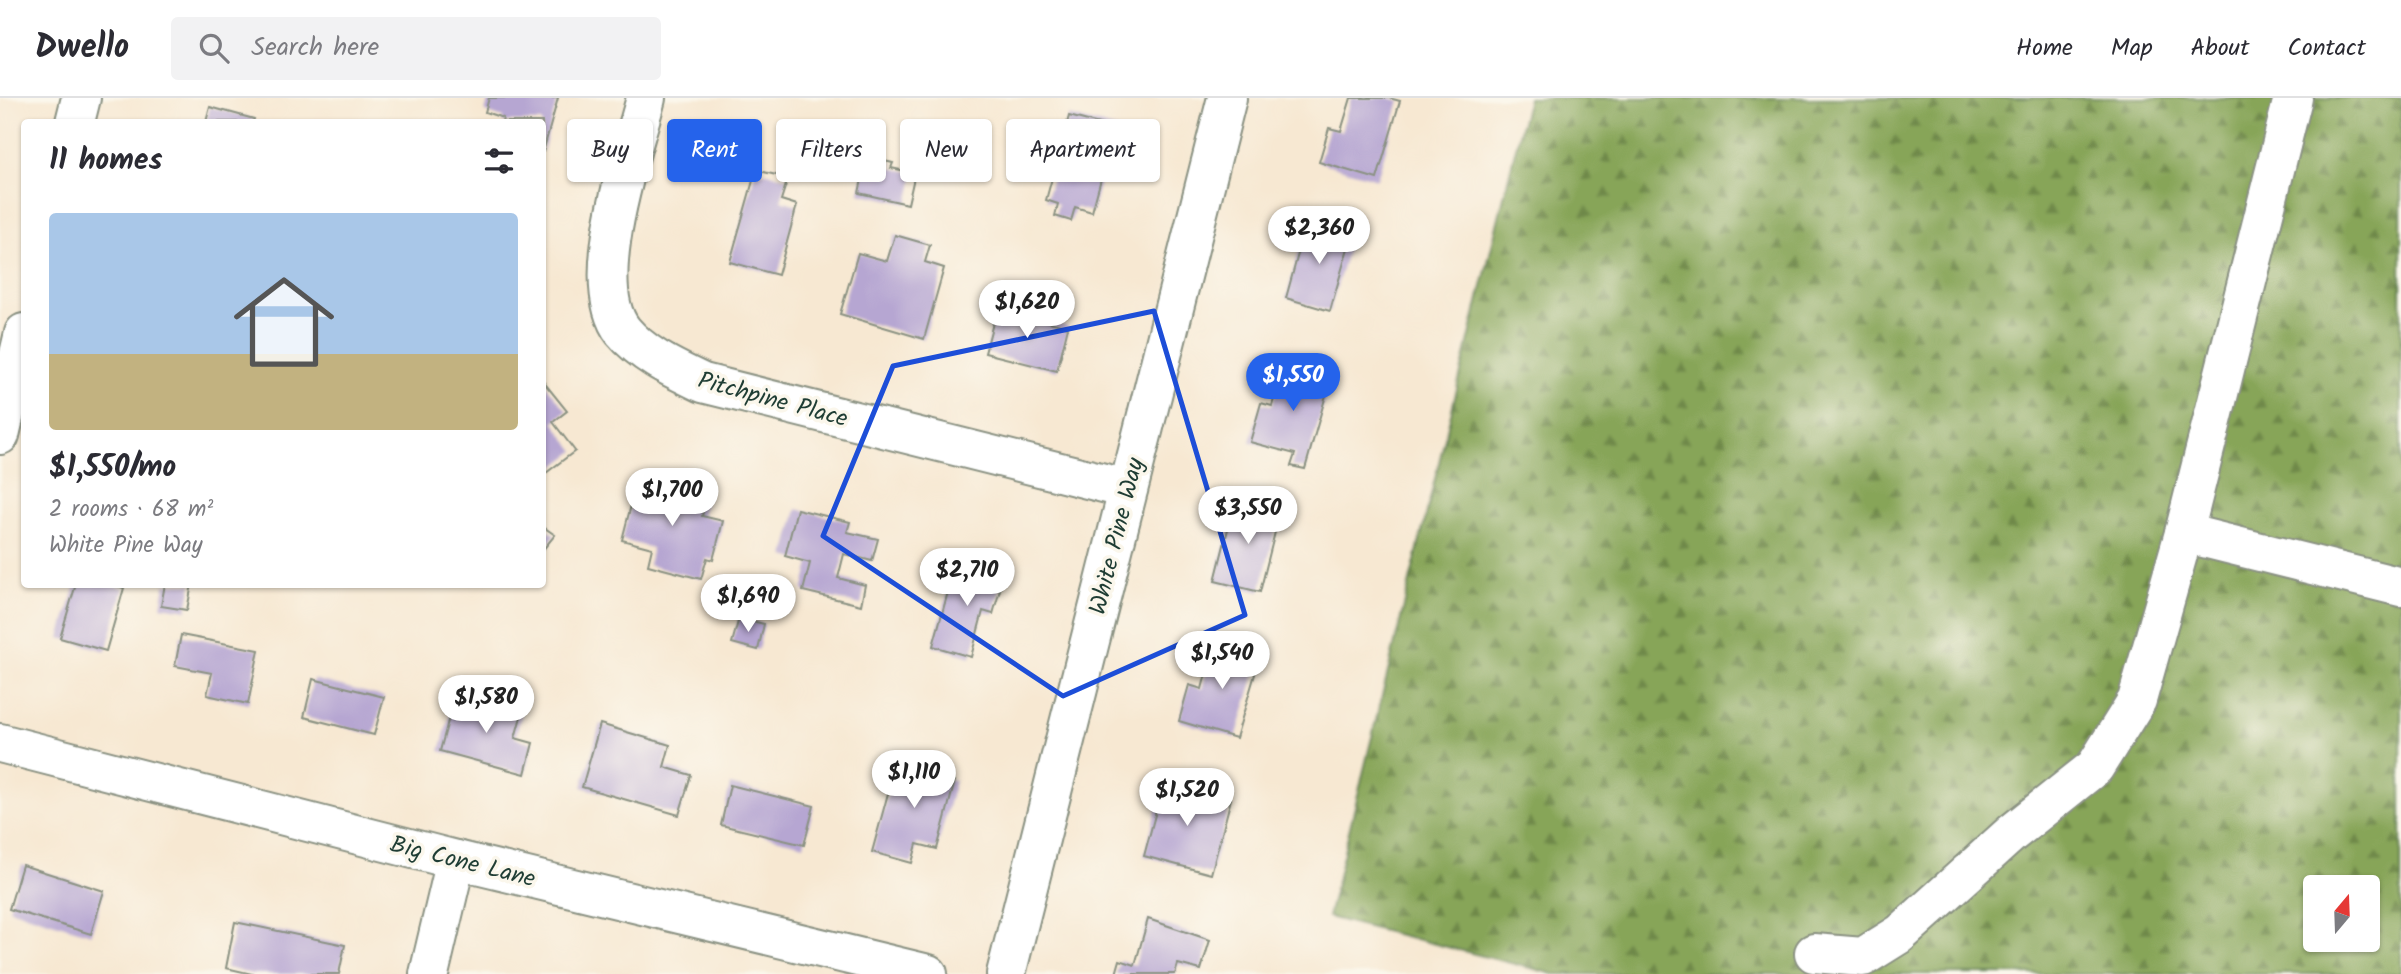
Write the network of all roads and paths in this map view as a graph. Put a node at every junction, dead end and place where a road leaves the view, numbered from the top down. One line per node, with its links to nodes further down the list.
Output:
1 (80, 98): 5 (street)
2 (646, 98): 8 (street, Pitchpine Place)
3 (1227, 98): 8 (street, White Pine Way)
4 (2293, 98): 9 (street)
5 (76, 119)
6 (21, 345): 7 (street)
7 (0, 435)
8 (1128, 489): 16 (street, White Pine Way)
9 (2183, 533): 10 (street); 13 (street)
10 (2401, 587)
11 (0, 743): 12 (street, Big Cone Lane)
12 (456, 860): 14 (street); 15 (street, Big Cone Lane)
13 (1814, 953)
14 (429, 974)
15 (928, 974)
16 (1006, 974)

